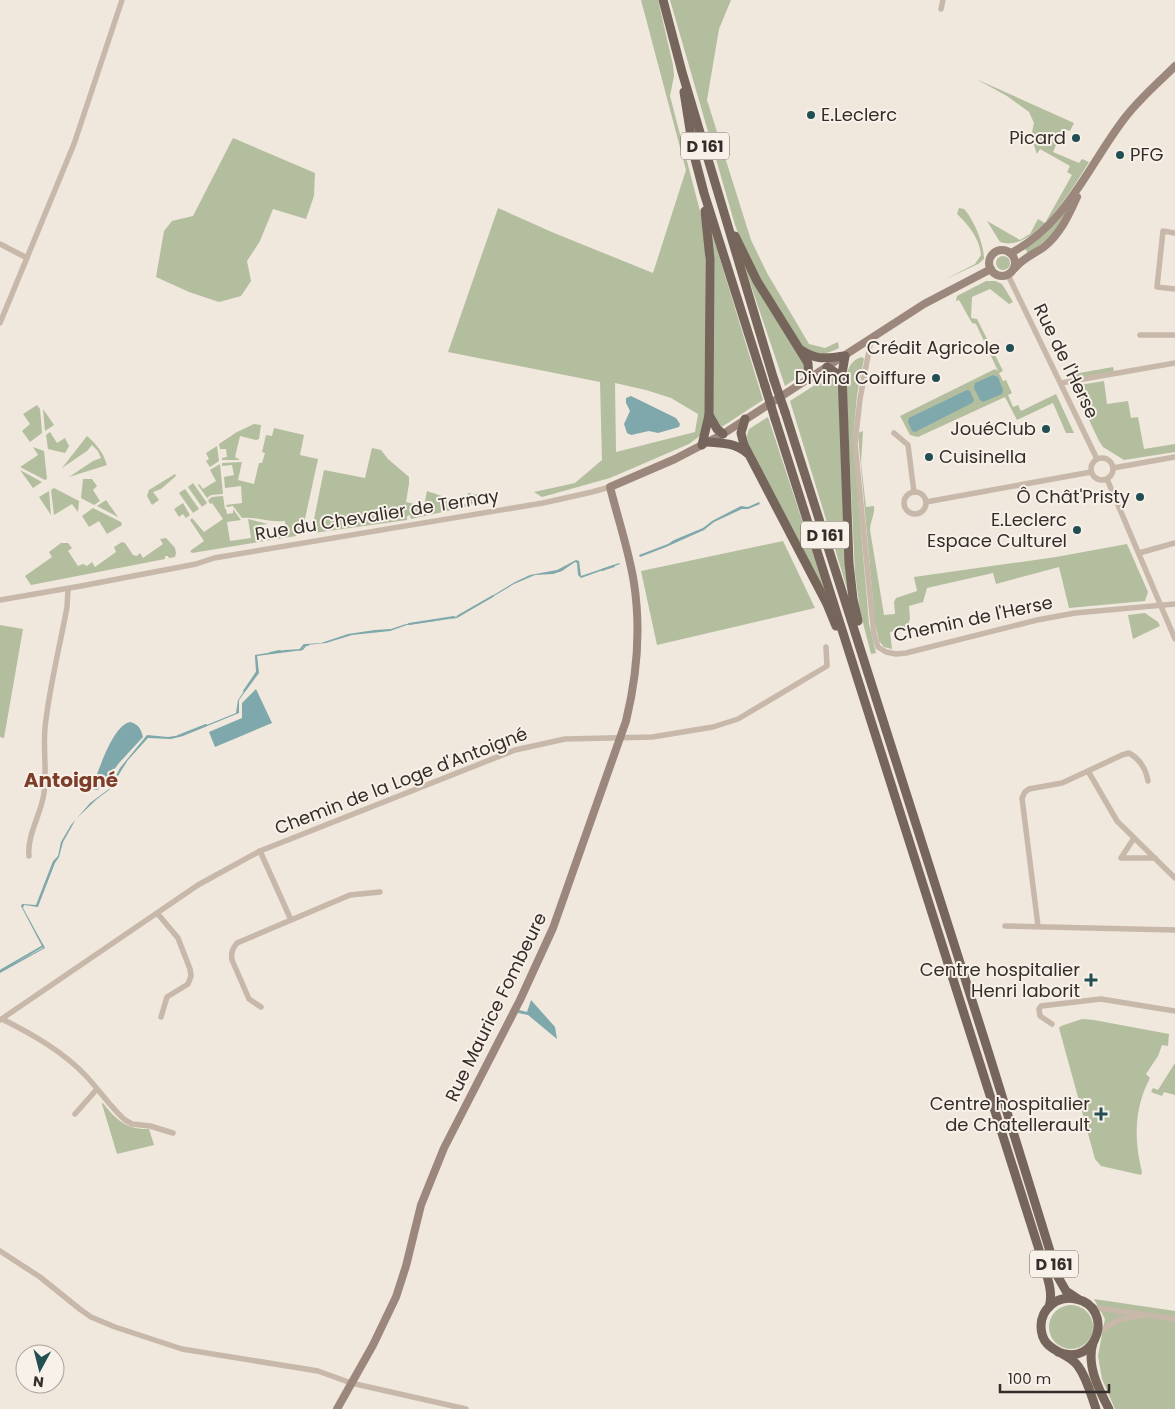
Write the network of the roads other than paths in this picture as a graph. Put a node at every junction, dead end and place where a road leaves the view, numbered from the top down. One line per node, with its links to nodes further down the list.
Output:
1 (122, 0): 13 (street)
2 (664, 0): 6 (main road, D 161)
3 (942, 0): 4 (street)
4 (941, 9)
5 (1175, 66): 7 (street)
6 (682, 72): 8 (main road, D 161); 9 (main road, D 161)
7 (1084, 181): 12 (street); 14 (street)
8 (704, 193): 29 (main road); 51 (main road, D 161, bridge)
9 (726, 220): 22 (main road); 52 (main road, D 161, bridge)
10 (1175, 232): 17 (street)
11 (0, 244): 13 (street)
12 (1011, 253): 14 (street); 15 (street)
13 (27, 258): 18 (street)
14 (1015, 268): 16 (street)
15 (990, 269): 16 (street); 21 (street, Rue du Chevalier de Ternay)
16 (1008, 275): 28 (street, Rue de l'Herse)
17 (1175, 289)
18 (0, 323)
19 (1140, 335): 20 (street)
20 (1175, 335)
21 (869, 340): 23 (street, Rue du Chevalier de Ternay); 48 (street, Chemin de l'Herse)
22 (801, 350): 23 (main road); 26 (main road)
23 (845, 356): 25 (street, Rue du Chevalier de Ternay); 27 (main road)
24 (1175, 363): 28 (street)
25 (827, 367): 26 (street, Rue du Chevalier de Ternay); 27 (main road)
26 (808, 379): 30 (street, Rue du Chevalier de Ternay)
27 (842, 382): 52 (main road)
28 (1061, 382): 36 (street, Rue de l'Herse)
29 (709, 415): 31 (main road); 33 (main road)
30 (745, 419): 31 (street, Rue du Chevalier de Ternay); 34 (main road)
31 (722, 434): 33 (street, Rue du Chevalier de Ternay)
32 (894, 434): 41 (street)
33 (705, 443): 34 (main road); 40 (street, Rue du Chevalier de Ternay)
34 (748, 454): 51 (main road)
35 (1175, 457): 37 (street)
36 (1097, 460): 37 (street); 38 (street)
37 (1113, 468): 39 (street)
38 (1091, 472): 39 (street); 42 (street)
39 (1107, 479): 44 (street)
40 (610, 487): 45 (street, Rue du Chevalier de Ternay); 53 (street, Rue Maurice Fombeure)
41 (914, 492): 42 (street); 42 (street)
42 (926, 502)
43 (1175, 543): 44 (street)
44 (1139, 553): 48 (street)
45 (68, 589): 46 (street, Rue du Chevalier de Ternay); 58 (street)
46 (0, 600)
47 (1175, 604): 48 (street, Chemin de l'Herse)
48 (1161, 606): 49 (street)
49 (1175, 639)
50 (826, 647): 53 (street, Chemin de la Loge d'Antoigné)
51 (851, 658): 77 (main road, D 161)
52 (863, 658): 76 (main road, D 161)
53 (620, 738): 57 (street, Chemin de la Loge d'Antoigné); 82 (street, Rue Maurice Fombeure)
54 (1088, 772): 55 (street); 56 (street); 65 (street)
55 (1148, 781)
56 (1134, 838): 59 (street); 59 (street)
57 (260, 851): 62 (street, Chemin de la Loge d'Antoigné); 63 (street)
58 (29, 856)
59 (1155, 858): 60 (street)
60 (1175, 878)
61 (380, 892): 63 (street)
62 (157, 913): 69 (street); 70 (street, Chemin de la Loge d'Antoigné)
63 (291, 920): 67 (street)
64 (1005, 926): 65 (street)
65 (1038, 926): 66 (street)
66 (1175, 930)
67 (261, 1007)
68 (1175, 1010): 71 (street)
69 (161, 1017)
70 (1, 1020): 72 (street)
71 (1052, 1024)
72 (97, 1089): 73 (street); 74 (street)
73 (75, 1114)
74 (173, 1133)
75 (0, 1251): 82 (street)
76 (1078, 1299): 77 (main road); 78 (main road)
77 (1049, 1307): 81 (main road)
78 (1091, 1307): 79 (street); 80 (main road)
79 (1172, 1318): 80 (street)
80 (1095, 1339): 81 (main road); 86 (main road)
81 (1058, 1352): 85 (main road)
82 (352, 1383): 83 (street, Rue Maurice Fombeure); 84 (street)
83 (336, 1409)
84 (466, 1409)
85 (1096, 1409)
86 (1109, 1409)

